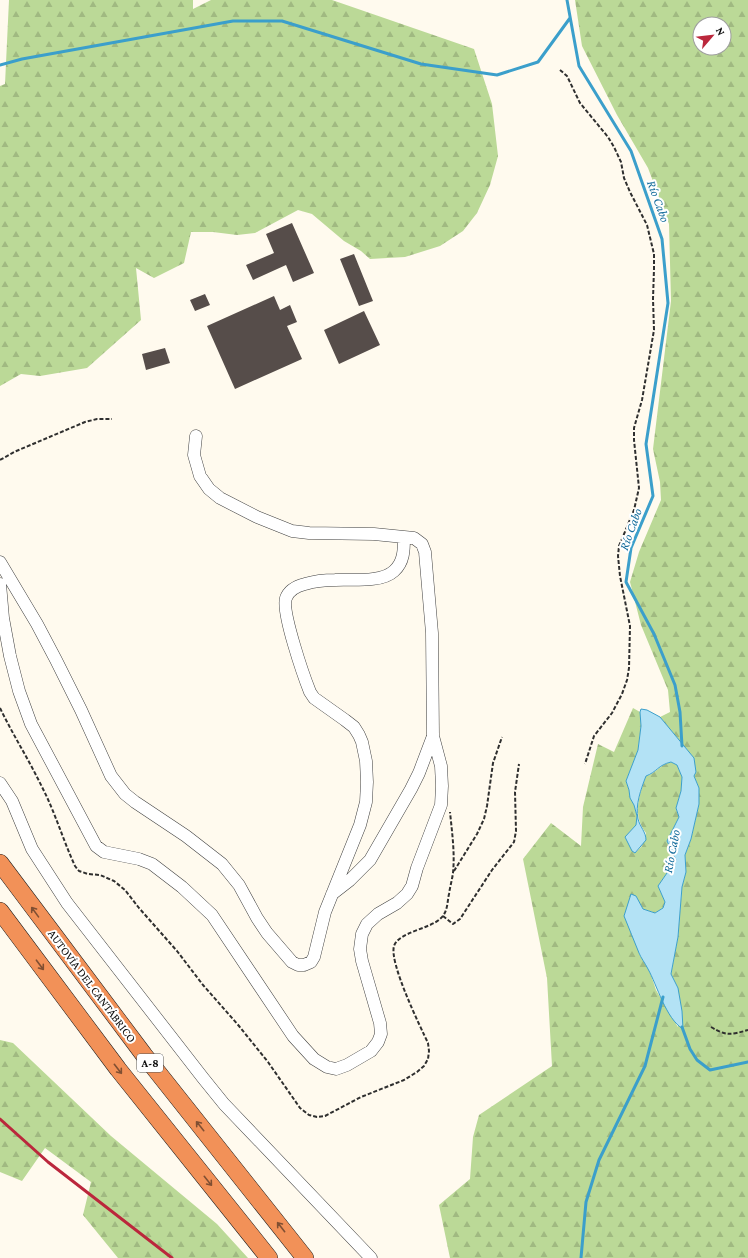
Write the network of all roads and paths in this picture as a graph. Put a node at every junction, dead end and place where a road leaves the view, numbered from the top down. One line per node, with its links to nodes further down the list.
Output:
1 (560, 70): 11 (path)
2 (112, 418): 4 (path)
3 (196, 436): 5 (lane)
4 (0, 460)
5 (404, 537): 8 (lane); 15 (lane)
6 (0, 566): 15 (lane)
7 (0, 584): 8 (lane)
8 (433, 736): 15 (lane)
9 (502, 737): 14 (path)
10 (519, 764): 17 (path)
11 (585, 764)
12 (0, 783): 22 (lane)
13 (0, 863): 21 (highway, AUTOVÍA DEL CANTÁBRICO / A-8, one-way to 13)
14 (453, 873)
15 (332, 894)
16 (0, 911): 20 (highway, A-8, one-way to 20)
17 (443, 916)
18 (711, 1027): 19 (path)
19 (748, 1030)
20 (269, 1258)
21 (305, 1258)
22 (370, 1258)

